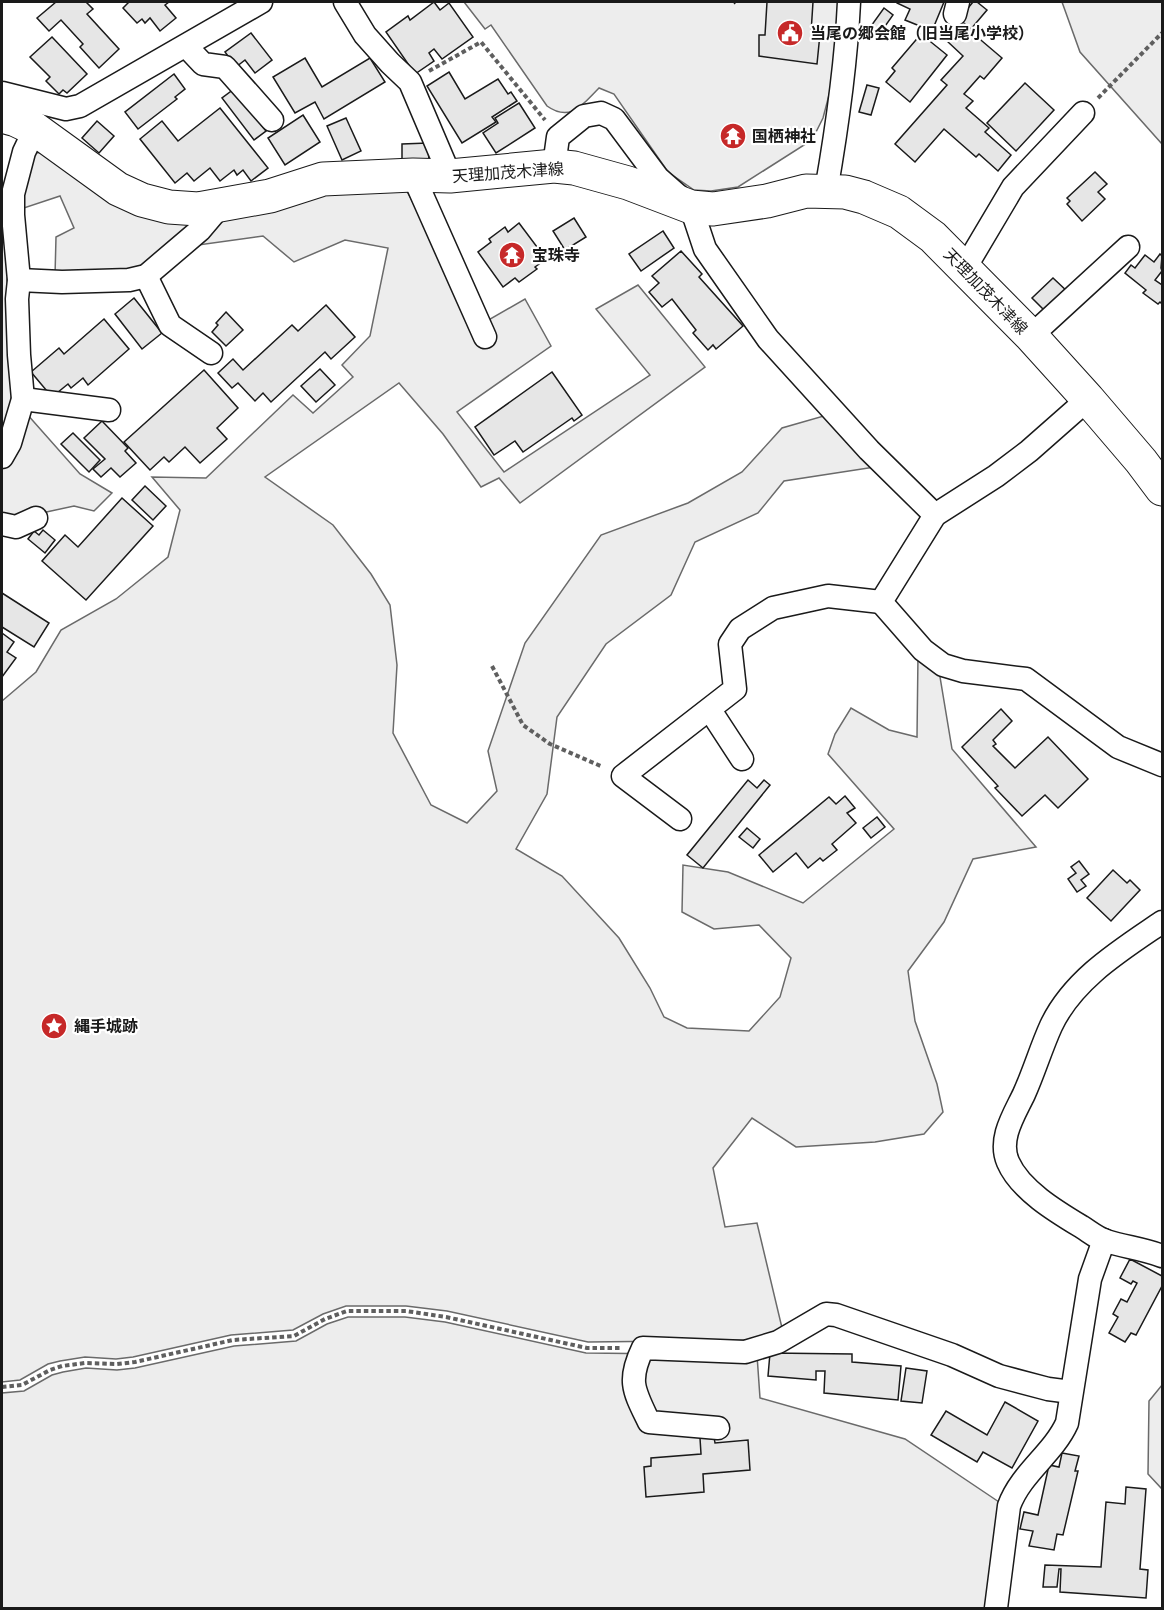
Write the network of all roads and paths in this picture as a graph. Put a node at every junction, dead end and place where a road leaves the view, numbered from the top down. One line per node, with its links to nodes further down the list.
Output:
1 (261, 2): 5 (street)
2 (345, 2): 6 (street)
3 (849, 2): 15 (street)
4 (1162, 33): 8 (path)
5 (186, 46): 7 (street); 10 (street)
6 (410, 82): 12 (path); 14 (street)
7 (2, 93)
8 (1083, 114): 19 (street)
9 (2, 116): 11 (main road, 天理加茂木津線)
10 (272, 120)
11 (35, 129): 16 (main road, 天理加茂木津線); 21 (street)
12 (556, 152): 14 (main road, 天理加茂木津線); 17 (main road, 天理加茂木津線); 17 (street)
13 (413, 174): 14 (main road, 天理加茂木津線); 16 (main road, 天理加茂木津線); 23 (street)
14 (450, 176)
15 (826, 191): 17 (main road, 天理加茂木津線); 19 (main road, 天理加茂木津線)
16 (222, 204): 20 (street)
17 (691, 207): 30 (street)
18 (1128, 247): 22 (street)
19 (965, 268): 22 (main road, 天理加茂木津線)
20 (146, 276): 21 (street); 24 (street)
21 (19, 280): 25 (street)
22 (1030, 336): 26 (main road, 天理加茂木津線)
23 (485, 337)
24 (211, 353)
25 (23, 399): 27 (street); 28 (street)
26 (1088, 399): 29 (main road, 天理加茂木津線); 30 (street)
27 (109, 410)
28 (2, 457)
29 (1162, 489)
30 (935, 515): 33 (street)
31 (36, 518): 32 (street)
32 (2, 524)
33 (881, 602): 35 (street); 37 (street)
34 (492, 666): 38 (path)
35 (711, 710): 36 (street); 38 (street)
36 (742, 759)
37 (1162, 765)
38 (623, 776): 39 (street)
39 (680, 819)
40 (1162, 922): 41 (street)
41 (1104, 1240): 42 (street); 45 (street)
42 (1162, 1256)
43 (643, 1348): 44 (path); 45 (street); 46 (street)
44 (2, 1387)
45 (1071, 1392): 47 (street)
46 (718, 1428)
47 (996, 1608)

